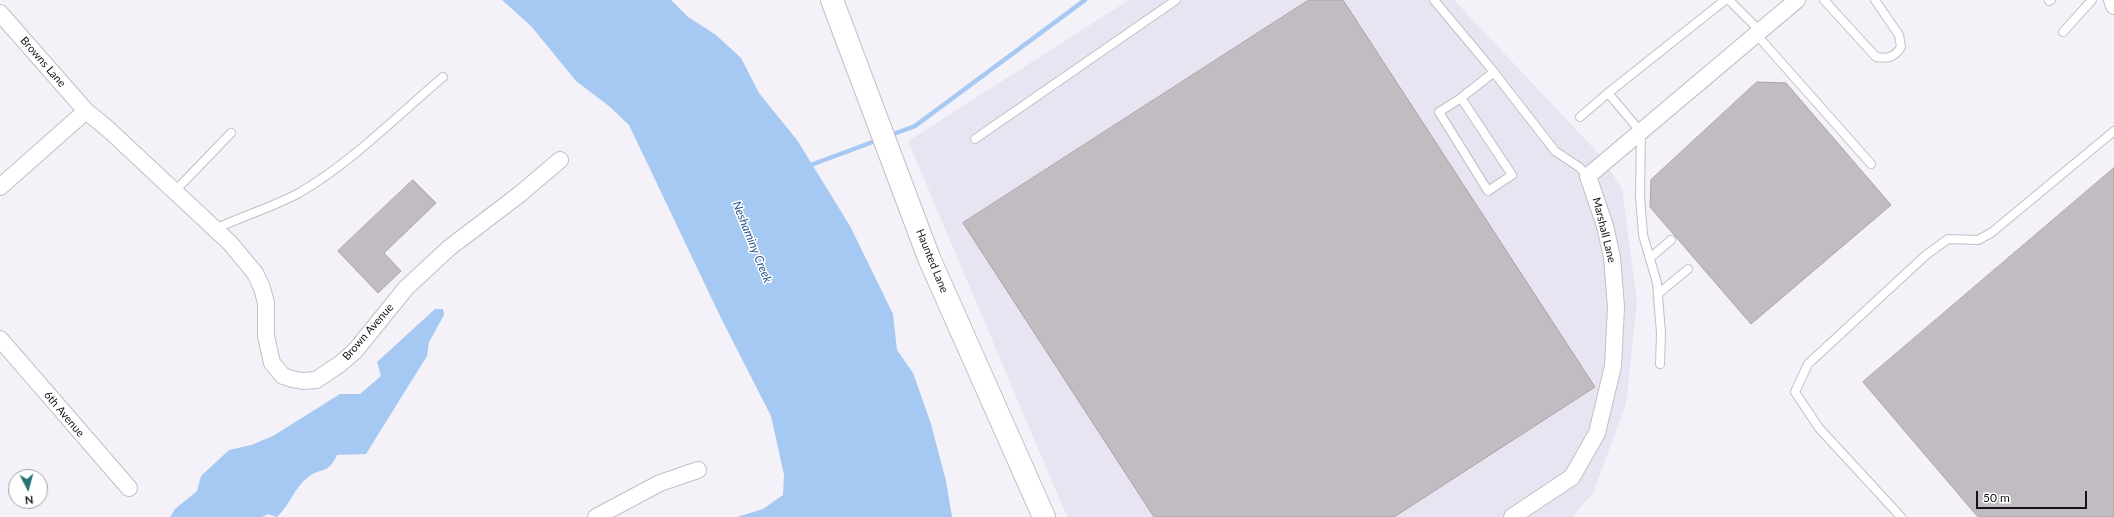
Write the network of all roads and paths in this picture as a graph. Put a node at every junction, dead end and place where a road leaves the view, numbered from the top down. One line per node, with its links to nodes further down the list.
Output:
1 (832, 0): 40 (street, Haunted Lane)
2 (1176, 0): 24 (lane)
3 (1434, 0): 15 (lane)
4 (1725, 0): 17 (lane)
5 (1729, 0): 13 (lane)
6 (1797, 0): 13 (street)
7 (1824, 0): 8 (lane)
8 (1875, 0)
9 (2092, 0): 14 (lane)
10 (2112, 0): 11 (street)
11 (2114, 6)
12 (0, 13): 19 (street, Browns Lane)
13 (1758, 32): 22 (street); 26 (lane)
14 (2063, 32)
15 (1494, 72): 18 (lane); 27 (lane)
16 (443, 76): 30 (lane)
17 (1608, 93): 20 (lane); 22 (lane)
18 (1461, 98): 18 (lane)
19 (86, 111): 28 (street); 29 (street, Brown Avenue)
20 (1580, 117)
21 (2114, 131): 42 (lane)
22 (1641, 132): 27 (street); 32 (lane)
23 (231, 133): 29 (lane)
24 (975, 139)
25 (560, 160): 30 (street, Brown Avenue)
26 (1871, 164)
27 (1588, 176): 41 (street, Marshall Lane)
28 (0, 187)
29 (175, 191): 30 (street, Brown Avenue)
30 (215, 229)
31 (1671, 240): 32 (lane)
32 (1650, 258): 34 (lane)
33 (1688, 269): 34 (lane)
34 (1658, 294): 36 (lane)
35 (0, 339): 38 (street, 6th Avenue)
36 (1660, 364)
37 (698, 470): 39 (street)
38 (129, 488)
39 (596, 517)
40 (1044, 517)
41 (1512, 517)
42 (1901, 517)

